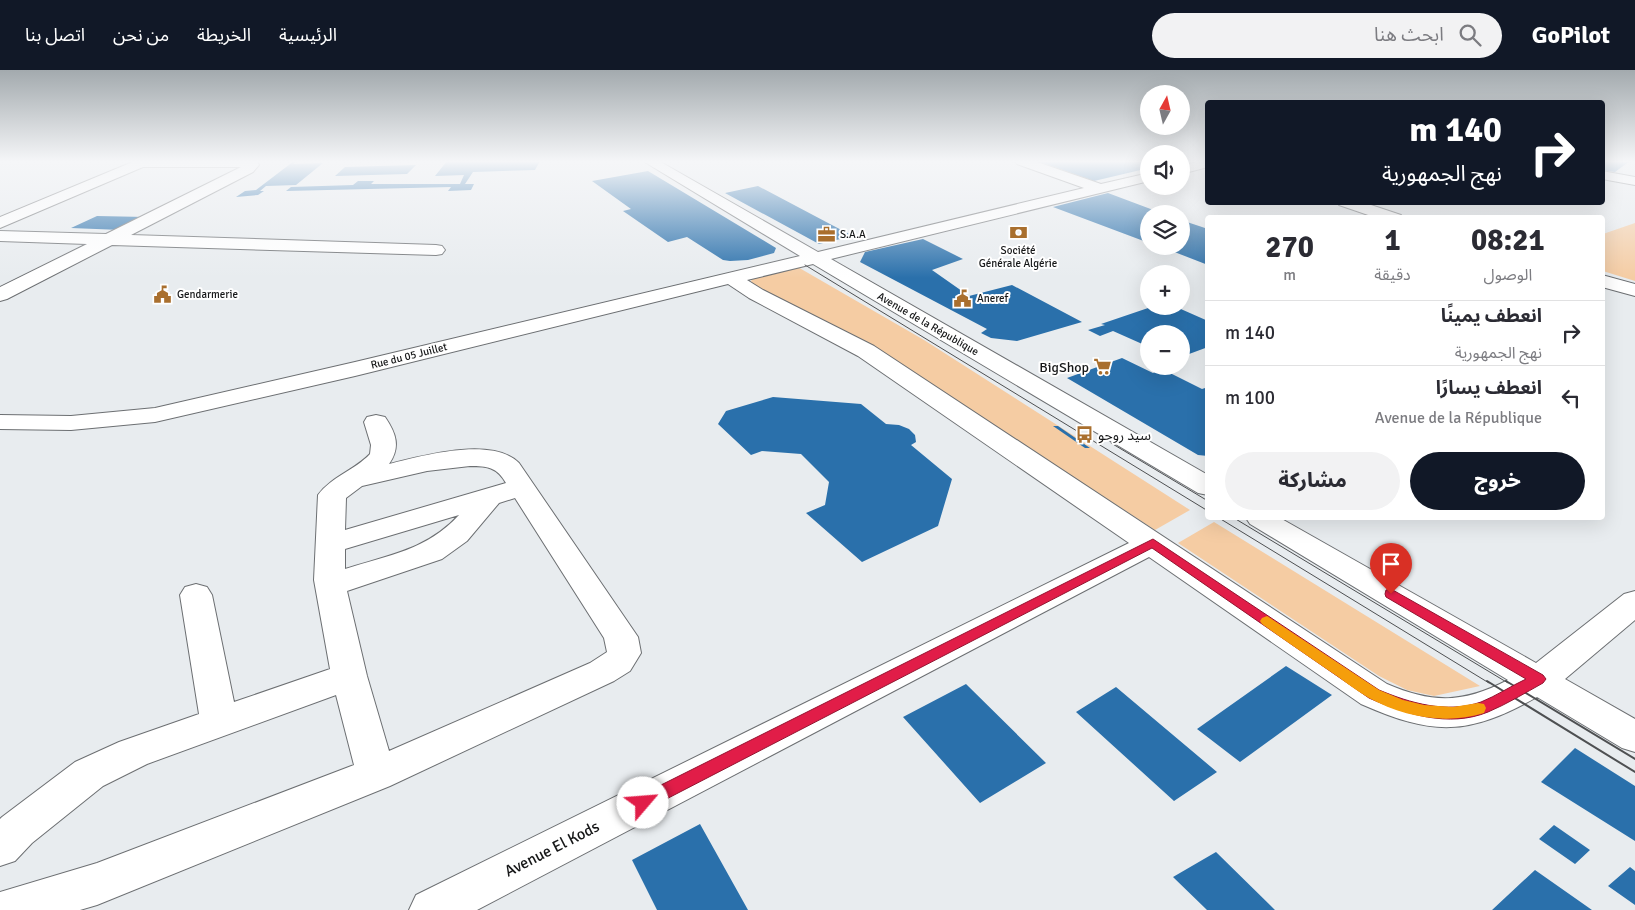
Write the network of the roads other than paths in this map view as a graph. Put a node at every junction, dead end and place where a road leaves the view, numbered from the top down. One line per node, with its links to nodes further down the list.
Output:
1 (53, 200): 7 (street)
2 (186, 200): 11 (street)
3 (717, 200): 13 (street, Avenue de la République)
4 (1054, 200): 13 (street, Rue du 05 Juillet)
5 (1354, 205): 8 (street)
6 (0, 212): 7 (street)
7 (25, 212): 9 (street)
8 (1385, 215)
9 (0, 223)
10 (0, 236): 11 (street)
11 (110, 239): 12 (street); 17 (street)
12 (436, 250)
13 (815, 257): 14 (street, Rue du 05 Juillet); 21 (street, Avenue de la République)
14 (730, 277): 18 (street, Rue du 05 Juillet); 25 (street)
15 (1605, 282): 16 (street)
16 (1635, 290)
17 (0, 295)
18 (0, 422)
19 (376, 422): 20 (street)
20 (351, 481): 22 (street); 26 (street)
21 (1205, 485)
22 (522, 487): 23 (street); 34 (street)
23 (490, 496): 26 (street); 27 (street)
24 (1263, 520): 31 (street)
25 (1153, 543): 31 (street); 37 (street, Avenue El Kods)
26 (330, 544): 27 (street)
27 (330, 585): 30 (street)
28 (196, 595): 32 (street)
29 (1635, 602): 31 (street)
30 (349, 676): 32 (street); 34 (street)
31 (1538, 679): 33 (street)
32 (219, 722): 35 (street)
33 (1635, 737)
34 (376, 774): 36 (street)
35 (0, 847)
36 (9, 910)
37 (432, 910)

